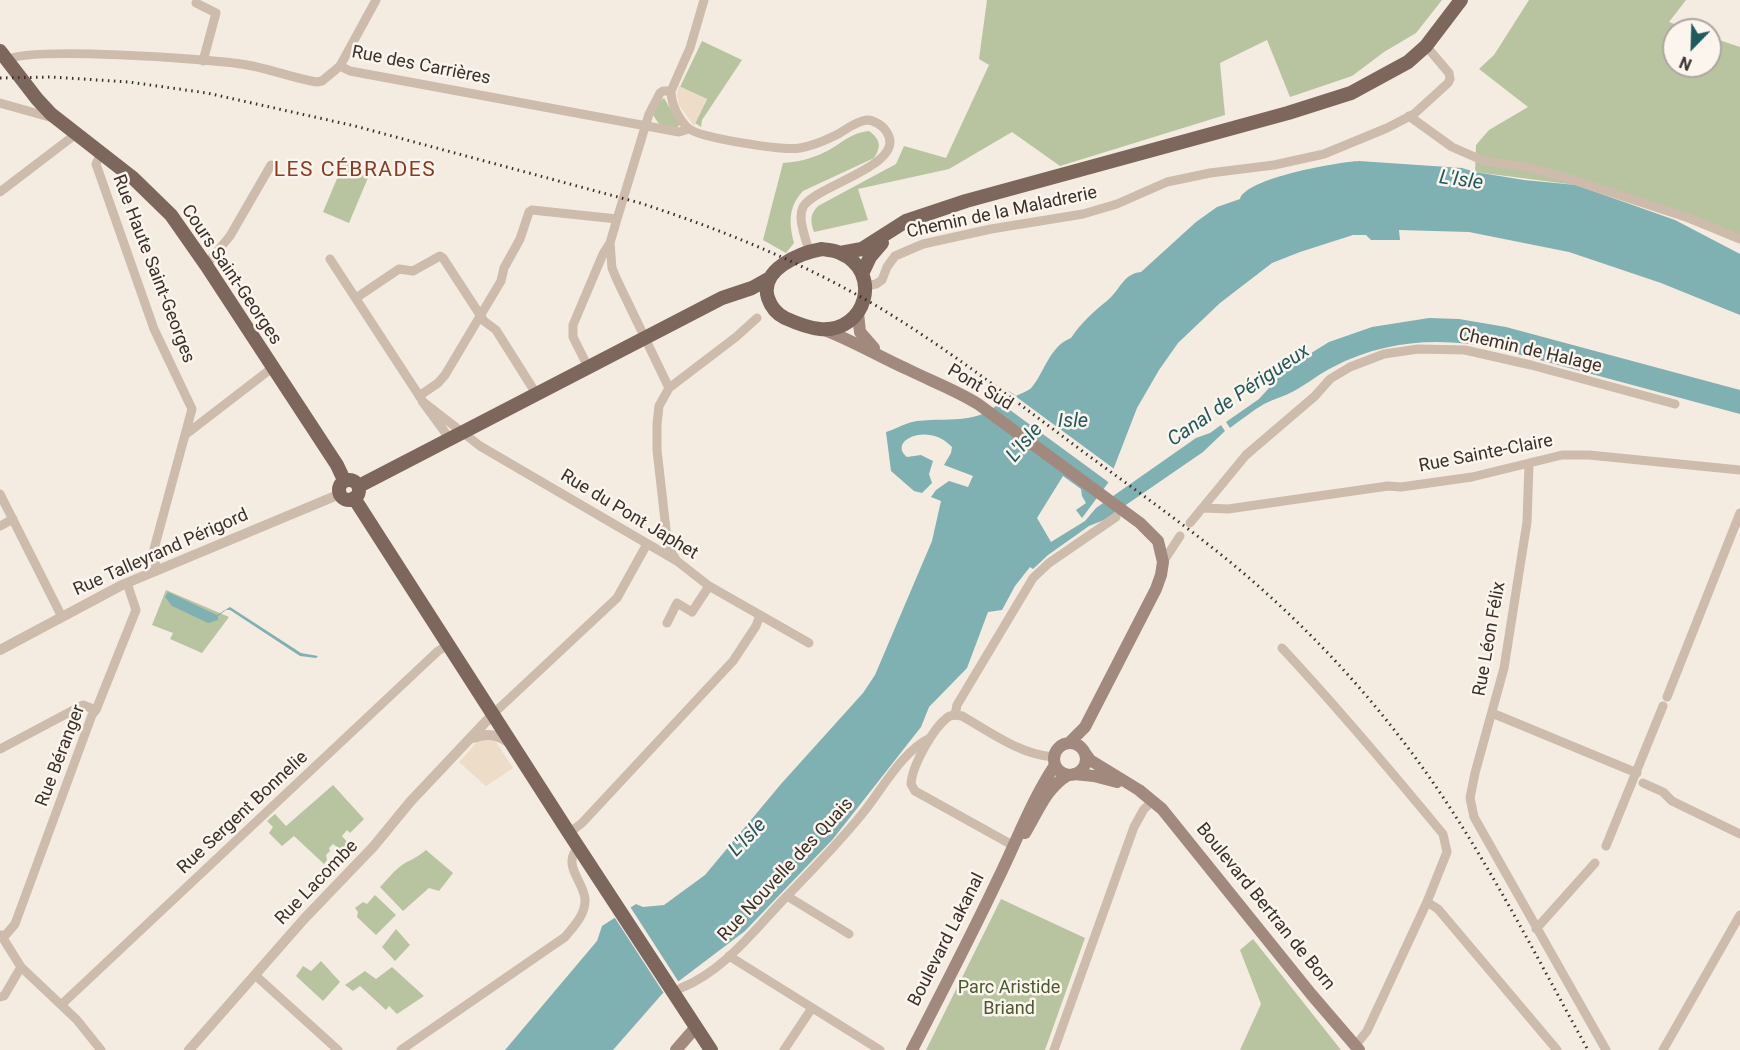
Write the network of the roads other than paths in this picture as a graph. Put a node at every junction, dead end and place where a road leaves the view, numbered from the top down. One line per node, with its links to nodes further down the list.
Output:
1 (376, 0): 8 (street)
2 (704, 0): 9 (street)
3 (1461, 0): 5 (main road)
4 (196, 3): 7 (street)
5 (1426, 46): 11 (street, Chemin de la Maladrerie); 20 (main road)
6 (4, 58): 7 (street, Rue des Carrières); 12 (main road, Cours Saint-Georges)
7 (203, 61): 8 (street, Rue des Carrières)
8 (340, 66): 13 (street, Rue des Carrières)
9 (672, 91): 13 (street); 14 (street)
10 (0, 103): 12 (street)
11 (1409, 116): 21 (street); 28 (street, Chemin de la Maladrerie)
12 (57, 119): 15 (main road, Cours Saint-Georges)
13 (644, 125): 14 (street, Rue des Carrières); 19 (street)
14 (689, 129): 23 (street, Rue des Carrières)
15 (76, 134): 16 (main road, Cours Saint-Georges); 18 (street)
16 (101, 153): 26 (main road, Cours Saint-Georges); 45 (street, Rue Haute Saint-Georges)
17 (271, 165): 26 (street)
18 (0, 192)
19 (617, 219): 22 (street); 33 (street)
20 (906, 221): 24 (main road); 28 (main road)
21 (1740, 239)
22 (610, 243): 36 (street); 38 (street)
23 (810, 251): 24 (main road); 27 (main road)
24 (840, 253): 28 (main road)
25 (330, 259): 30 (street)
26 (206, 265): 39 (main road, Cours Saint-Georges)
27 (768, 279): 29 (main road); 31 (main road)
28 (864, 280): 32 (main road)
29 (722, 297): 31 (main road); 36 (main road)
30 (356, 298): 33 (street); 42 (street)
31 (770, 305): 35 (main road)
32 (858, 313): 35 (main road); 37 (main road, Pont Sud)
33 (480, 315): 41 (street); 42 (street)
34 (758, 318): 40 (street)
35 (822, 329): 37 (main road, Pont Sud)
36 (646, 338): 38 (main road); 40 (street)
37 (884, 357): 62 (main road, Pont Sud)
38 (588, 367): 41 (main road)
39 (272, 369): 45 (street); 49 (main road, Cours Saint-Georges)
40 (669, 388): 61 (street)
41 (537, 395): 44 (main road)
42 (421, 398): 44 (street, Rue du Pont Japhet); 46 (street)
43 (1675, 404): 53 (street, Chemin de Halage)
44 (463, 432): 46 (main road); 60 (street, Rue du Pont Japhet)
45 (185, 435): 63 (street, Rue Haute Saint-Georges)
46 (450, 440): 50 (main road)
47 (1529, 464): 48 (street, Rue Sainte-Claire); 53 (street, Rue Sainte-Claire); 74 (street, Rue Léon Félix)
48 (1740, 470)
49 (345, 480): 50 (main road); 52 (main road)
50 (357, 492): 52 (main road); 70 (main road)
51 (0, 494): 56 (street)
52 (340, 494): 63 (street, Rue Talleyrand Périgord)
53 (1204, 508): 57 (street)
54 (1740, 513): 85 (street)
55 (1116, 517): 76 (street)
56 (13, 519): 58 (street); 67 (street)
57 (1190, 523)
58 (0, 526)
59 (1180, 536): 62 (street)
60 (647, 544): 61 (street, Rue du Pont Japhet); 75 (street)
61 (677, 561): 65 (street, Rue du Pont Japhet)
62 (1163, 562): 77 (main road)
63 (156, 571): 64 (street, Rue Talleyrand Périgord)
64 (127, 583): 67 (street, Rue Talleyrand Périgord); 73 (street, Rue Béranger)
65 (709, 586): 66 (street, Rue du Pont Japhet); 68 (street)
66 (760, 615): 69 (street, Rue du Pont Japhet); 90 (street)
67 (62, 617): 72 (street, Rue Talleyrand Périgord)
68 (667, 622)
69 (809, 643)
70 (448, 645): 75 (main road); 107 (street, Rue Sergent Bonnelie)
71 (1282, 648): 97 (street)
72 (0, 650)
73 (96, 710): 82 (street); 101 (street, Rue Béranger)
74 (1492, 713): 85 (street); 99 (street, Rue Léon Félix)
75 (493, 714): 79 (street, Rue Lacombe); 81 (main road)
76 (955, 714): 78 (street); 84 (street)
77 (1085, 727): 80 (main road); 83 (main road)
78 (930, 738): 92 (street); 96 (street, Rue Nouvelle des Quais)
79 (470, 740): 81 (street); 104 (street, Rue Lacombe)
80 (1070, 743): 83 (main road); 84 (main road)
81 (512, 745): 90 (main road)
82 (0, 749)
83 (1084, 751): 86 (main road); 88 (main road, Boulevard Bertran de Born)
84 (1054, 761): 86 (main road); 92 (main road, Boulevard Lakanal)
85 (1637, 773): 93 (street)
86 (1071, 775): 88 (main road, Boulevard Bertran de Born); 92 (main road, Boulevard Lakanal)
87 (1643, 783): 91 (street)
88 (1139, 790): 89 (main road, Boulevard Bertran de Born)
89 (1153, 801): 110 (main road, Boulevard Bertran de Born); 120 (street)
90 (569, 833): 94 (main road)
91 (1740, 834)
92 (1014, 846): 119 (main road, Boulevard Lakanal)
93 (1606, 846)
94 (580, 849): 109 (main road); 114 (street)
95 (1595, 863): 99 (street)
96 (787, 896): 100 (street); 102 (street, Rue Nouvelle des Quais)
97 (1427, 902): 110 (street); 121 (street)
98 (1740, 915): 123 (street)
99 (1536, 929): 122 (street)
100 (849, 934)
101 (1, 935): 103 (street)
102 (729, 956): 105 (street, Rue Nouvelle des Quais); 108 (street)
103 (21, 967): 106 (street); 107 (street)
104 (255, 975): 112 (street, Rue Lacombe); 113 (street)
105 (681, 988)
106 (0, 997)
107 (61, 1005): 111 (street)
108 (812, 1008): 117 (street); 118 (street)
109 (696, 1027): 115 (main road); 116 (main road)
110 (1357, 1048)
111 (101, 1050)
112 (189, 1050)
113 (339, 1050)
114 (401, 1050)
115 (676, 1050)
116 (711, 1050)
117 (784, 1050)
118 (880, 1050)
119 (912, 1050)
120 (1054, 1050)
121 (1557, 1050)
122 (1606, 1050)
123 (1663, 1050)

